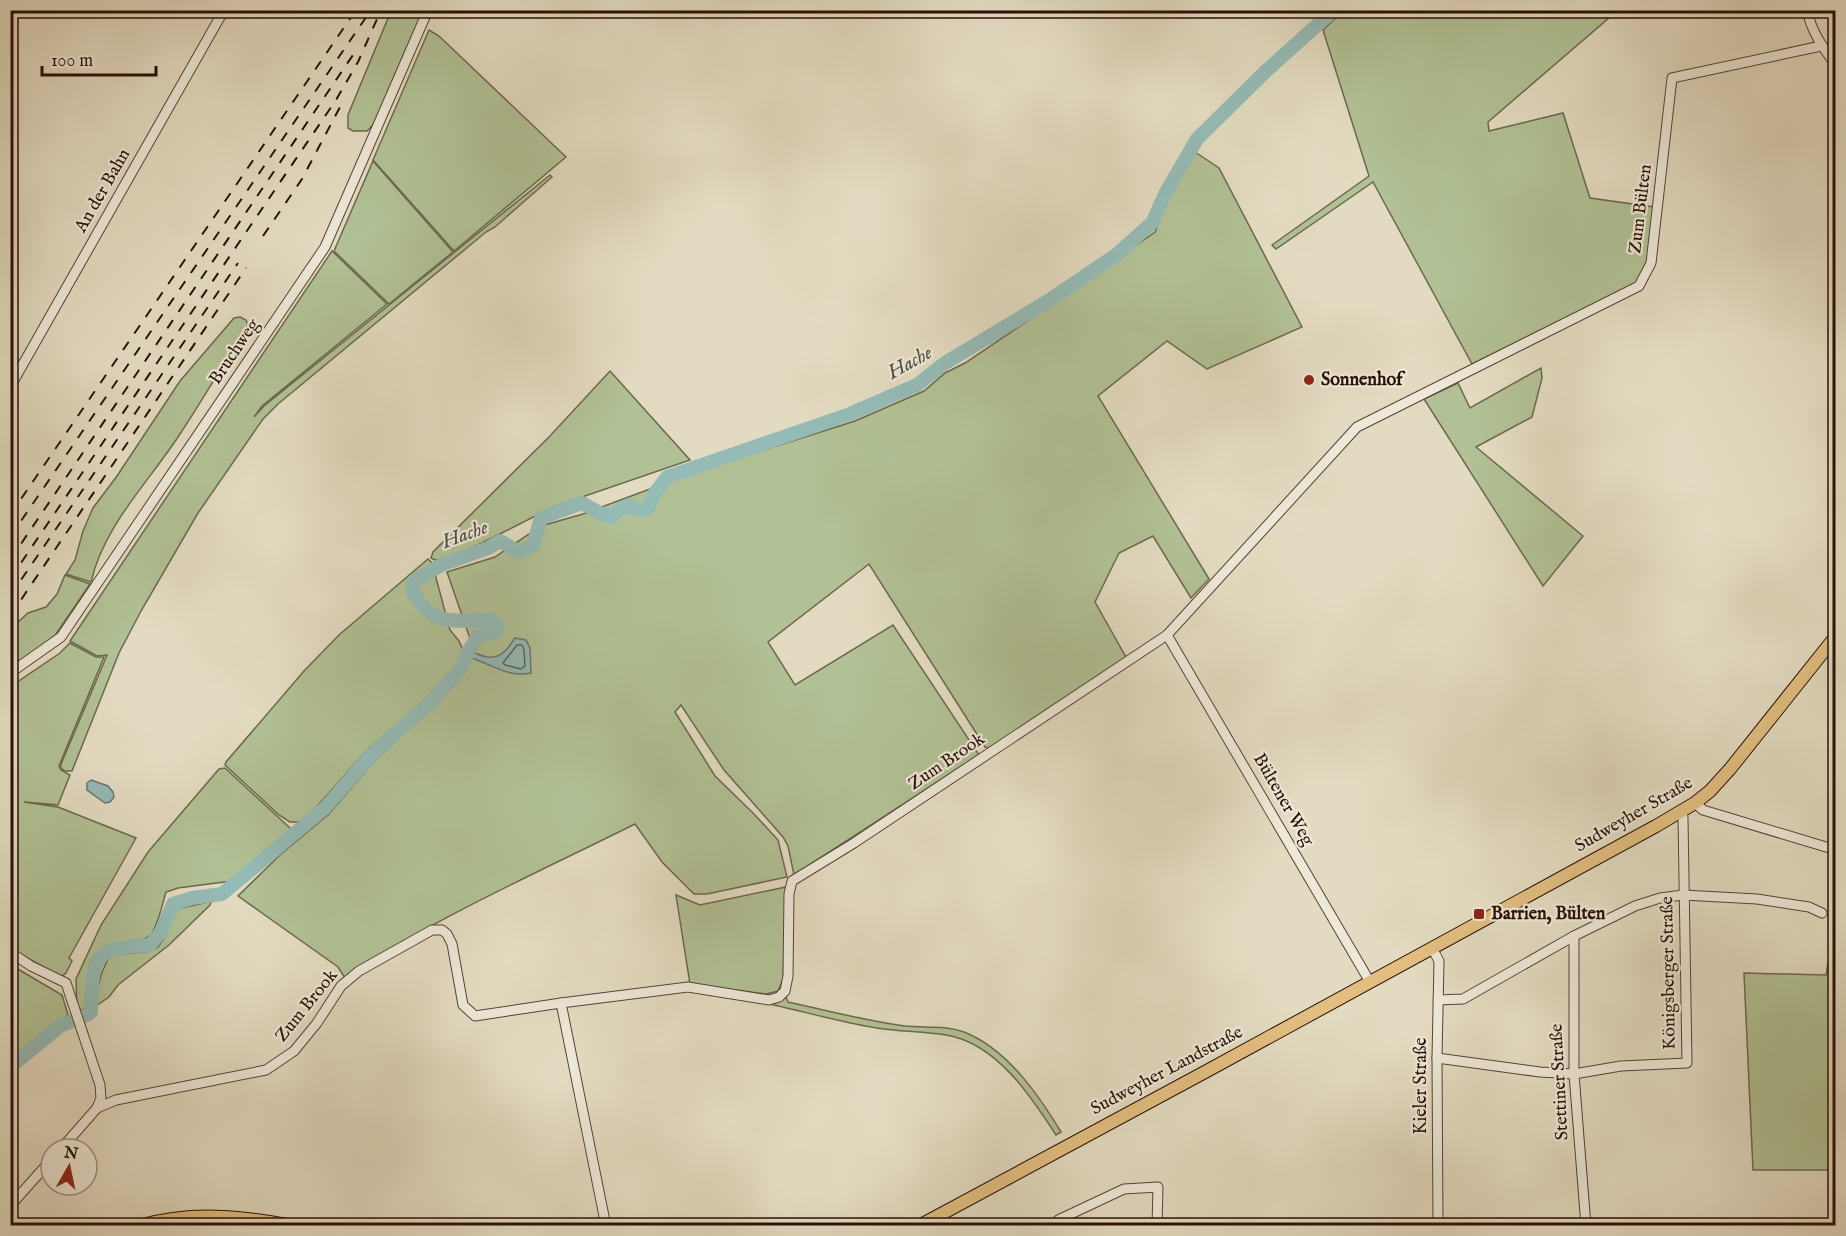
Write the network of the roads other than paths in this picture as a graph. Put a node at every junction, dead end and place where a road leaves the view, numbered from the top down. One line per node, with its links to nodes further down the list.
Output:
1 (224, 10): 6 (street, An der Bahn)
2 (428, 10): 12 (street, Bruchweg)
3 (1807, 10): 4 (street)
4 (1821, 46): 5 (street); 7 (street, Zum Bülten)
5 (1836, 64)
6 (10, 387)
7 (1357, 428): 8 (street, Zum Brook)
8 (1167, 634): 21 (street, Bültener Weg); 23 (street, Zum Brook)
9 (1836, 636): 10 (main road, Sudweyher Straße)
10 (1827, 648): 11 (street); 13 (main road, Sudweyher Straße)
11 (1836, 660)
12 (10, 673)
13 (1695, 803): 14 (main road, Sudweyher Straße); 15 (street)
14 (1682, 812): 16 (street, Königsberger Straße); 19 (main road, Sudweyher Straße)
15 (1836, 850)
16 (1683, 895): 17 (street); 18 (street); 25 (street, Königsberger Straße)
17 (1822, 913)
18 (1574, 936): 22 (street); 25 (street, Stettiner Straße)
19 (1432, 948): 21 (main road, Sudweyher Landstraße); 22 (street, Kieler Straße)
20 (10, 952): 26 (street)
21 (1370, 981): 34 (main road, Sudweyher Landstraße)
22 (1438, 1000): 24 (street, Kieler Straße)
23 (561, 1003): 26 (street, Zum Brook); 33 (street)
24 (1437, 1058): 25 (street, Königsberger Straße); 37 (street, Kieler Straße)
25 (1574, 1074): 38 (street, Stettiner Straße)
26 (97, 1108): 27 (street)
27 (72, 1137)
28 (39, 1173): 29 (street)
29 (10, 1206)
30 (1502, 1222): 37 (street)
31 (139, 1226): 32 (main road)
32 (293, 1226)
33 (606, 1226)
34 (919, 1226)
35 (1058, 1226): 36 (street)
36 (1157, 1226)
37 (1438, 1226)
38 (1586, 1226)

